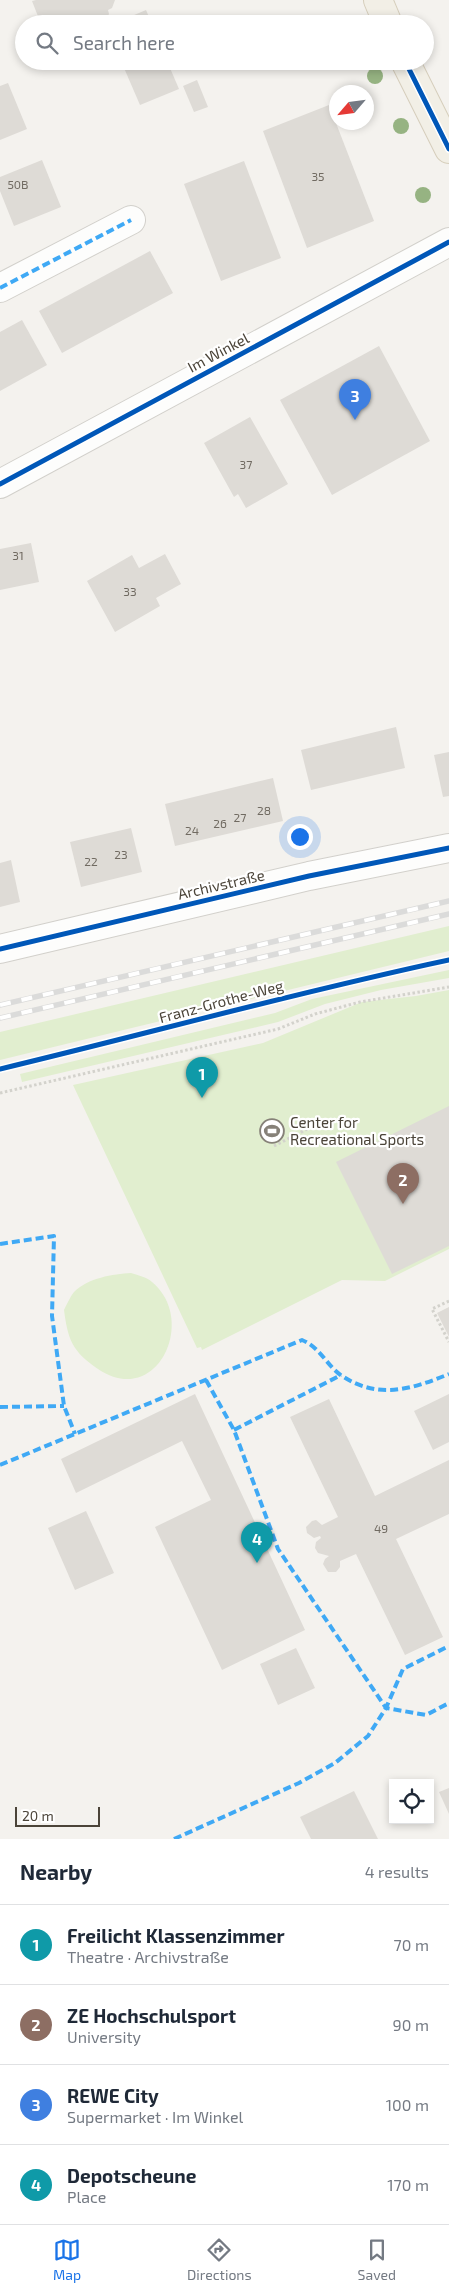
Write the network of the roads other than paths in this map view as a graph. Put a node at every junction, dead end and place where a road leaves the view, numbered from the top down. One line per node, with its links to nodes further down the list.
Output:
1 (378, 0): 2 (main road)
2 (384, 15)
3 (410, 70): 4 (main road)
4 (449, 149)
5 (131, 220): 7 (street)
6 (449, 242): 8 (street, Im Winkel)
7 (0, 288)
8 (0, 484)
9 (449, 848): 10 (street, Archivstraße)
10 (0, 949)

